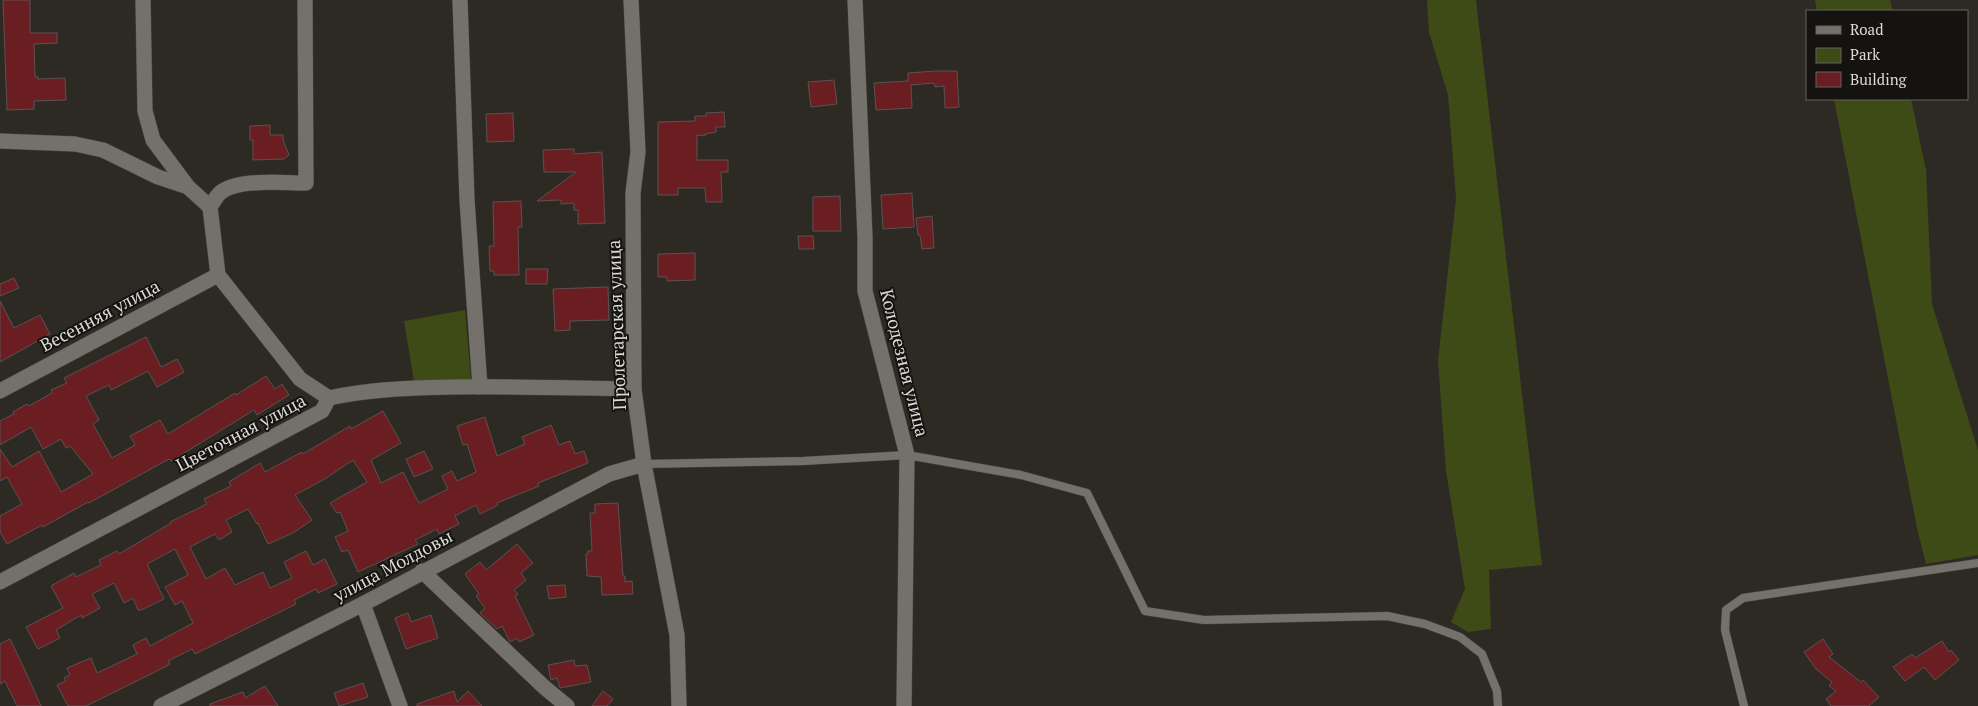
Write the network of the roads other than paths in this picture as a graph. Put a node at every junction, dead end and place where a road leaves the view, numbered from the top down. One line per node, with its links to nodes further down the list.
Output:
1 (143, 0): 7 (street)
2 (305, 0): 8 (street)
3 (460, 0): 10 (street)
4 (630, 0): 11 (street, Пролетарская улица)
5 (855, 0): 14 (street, Колодезная улица)
6 (0, 141): 7 (street)
7 (188, 188): 8 (street)
8 (210, 207): 9 (street)
9 (218, 275): 12 (street, Весенняя улица); 13 (street)
10 (480, 387): 11 (street, Цветочная улица); 13 (street, Цветочная улица)
11 (634, 389): 15 (street, Пролетарская улица)
12 (0, 391)
13 (329, 398): 18 (street, Цветочная улица)
14 (907, 455): 15 (lane); 25 (street, Колодезная улица); 26 (lane)
15 (644, 464): 17 (street, улица Молдовы); 24 (street, Пролетарская улица)
16 (1978, 563): 27 (lane)
17 (422, 571): 19 (street, улица Молдовы); 23 (street)
18 (0, 582)
19 (363, 604): 20 (street, улица Молдовы); 22 (street)
20 (190, 699): 21 (street, улица Молдовы)
21 (161, 706)
22 (400, 706)
23 (567, 706)
24 (679, 706)
25 (904, 706)
26 (1498, 706)
27 (1744, 706)

